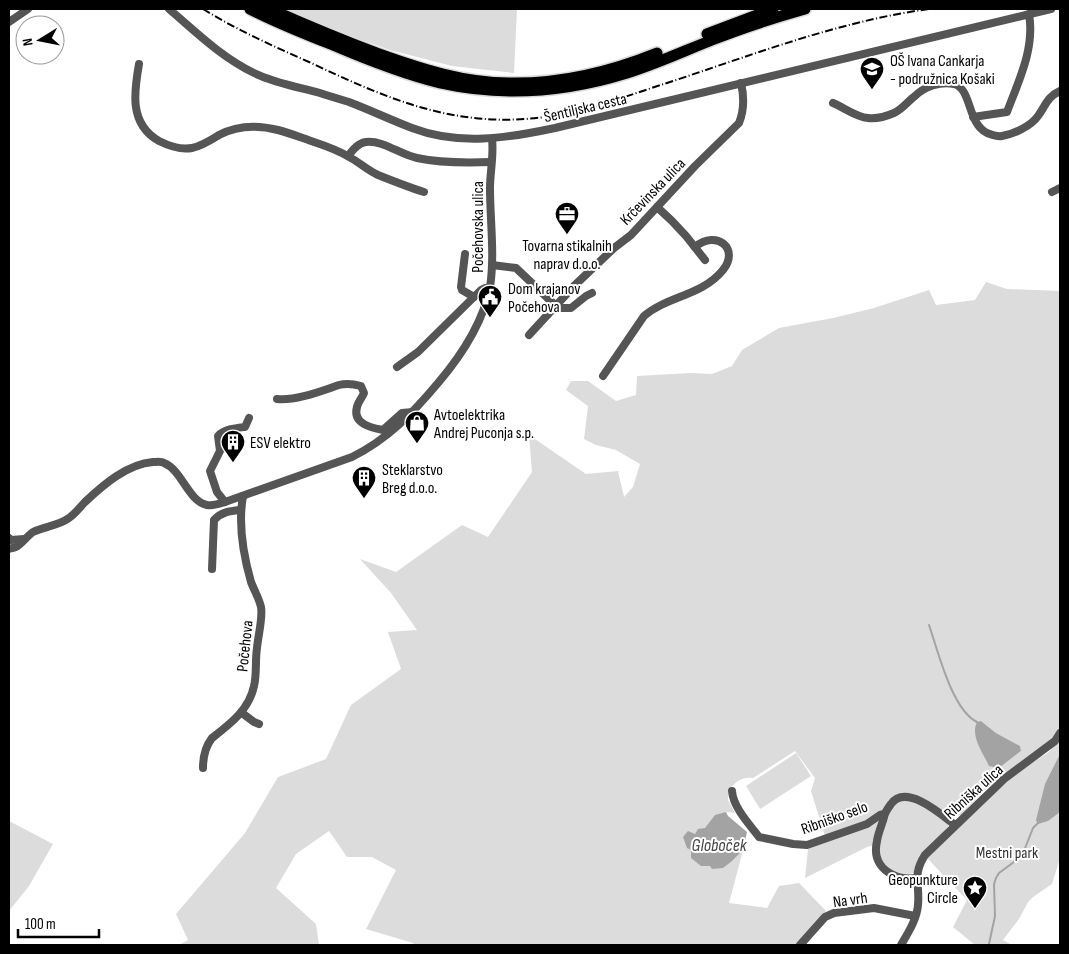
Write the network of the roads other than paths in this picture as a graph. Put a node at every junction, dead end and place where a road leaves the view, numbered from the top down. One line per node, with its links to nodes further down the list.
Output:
1 (28, 9): 9 (street)
2 (169, 9): 15 (street, Šentiljska cesta)
3 (250, 9): 6 (highway)
4 (270, 9): 5 (highway)
5 (774, 9)
6 (805, 9)
7 (1051, 9): 8 (street, Šentiljska cesta)
8 (1029, 14): 11 (street, Šentiljska cesta); 14 (street)
9 (9, 22)
10 (139, 64): 16 (street)
11 (741, 83): 15 (street, Šentiljska cesta); 21 (street, Krčevinska ulica)
12 (1060, 91): 14 (street)
13 (833, 103): 14 (street)
14 (973, 117)
15 (492, 139): 17 (street, Počehovska ulica)
16 (348, 156): 17 (street); 19 (street)
17 (491, 162): 25 (street, Počehovska ulica)
18 (1060, 188): 20 (street)
19 (424, 192)
20 (1052, 192)
21 (657, 207): 22 (street); 29 (street, Krčevinska ulica)
22 (694, 247): 24 (street); 32 (street)
23 (465, 254): 28 (street)
24 (705, 260)
25 (492, 265): 26 (street, Počehovska ulica); 29 (street)
26 (489, 289): 28 (street); 34 (street, Počehovska ulica)
27 (592, 293): 29 (street)
28 (474, 297): 31 (street)
29 (556, 306): 30 (street, Krčevinska ulica)
30 (529, 334)
31 (398, 367)
32 (603, 376)
33 (277, 399): 34 (street, Počehovska ulica)
34 (413, 412): 37 (street, Počehovska ulica)
35 (248, 418): 36 (street)
36 (225, 502): 37 (street, Počehovska ulica); 39 (street, Počehovska ulica)
37 (241, 504): 41 (street); 42 (street, Počehova)
38 (9, 538): 39 (street)
39 (24, 539): 40 (street, Počehovska ulica)
40 (9, 549)
41 (212, 569)
42 (242, 713): 43 (street); 45 (street, Počehova)
43 (259, 724)
44 (1060, 734): 48 (street, Ribniška ulica)
45 (203, 768)
46 (732, 791): 47 (street, Ribniško selo)
47 (884, 814): 48 (street); 49 (street)
48 (955, 825): 49 (street, Ribniška ulica)
49 (916, 878): 50 (street)
50 (916, 916): 51 (street, Na vrh); 52 (street)
51 (800, 945)
52 (901, 945)

